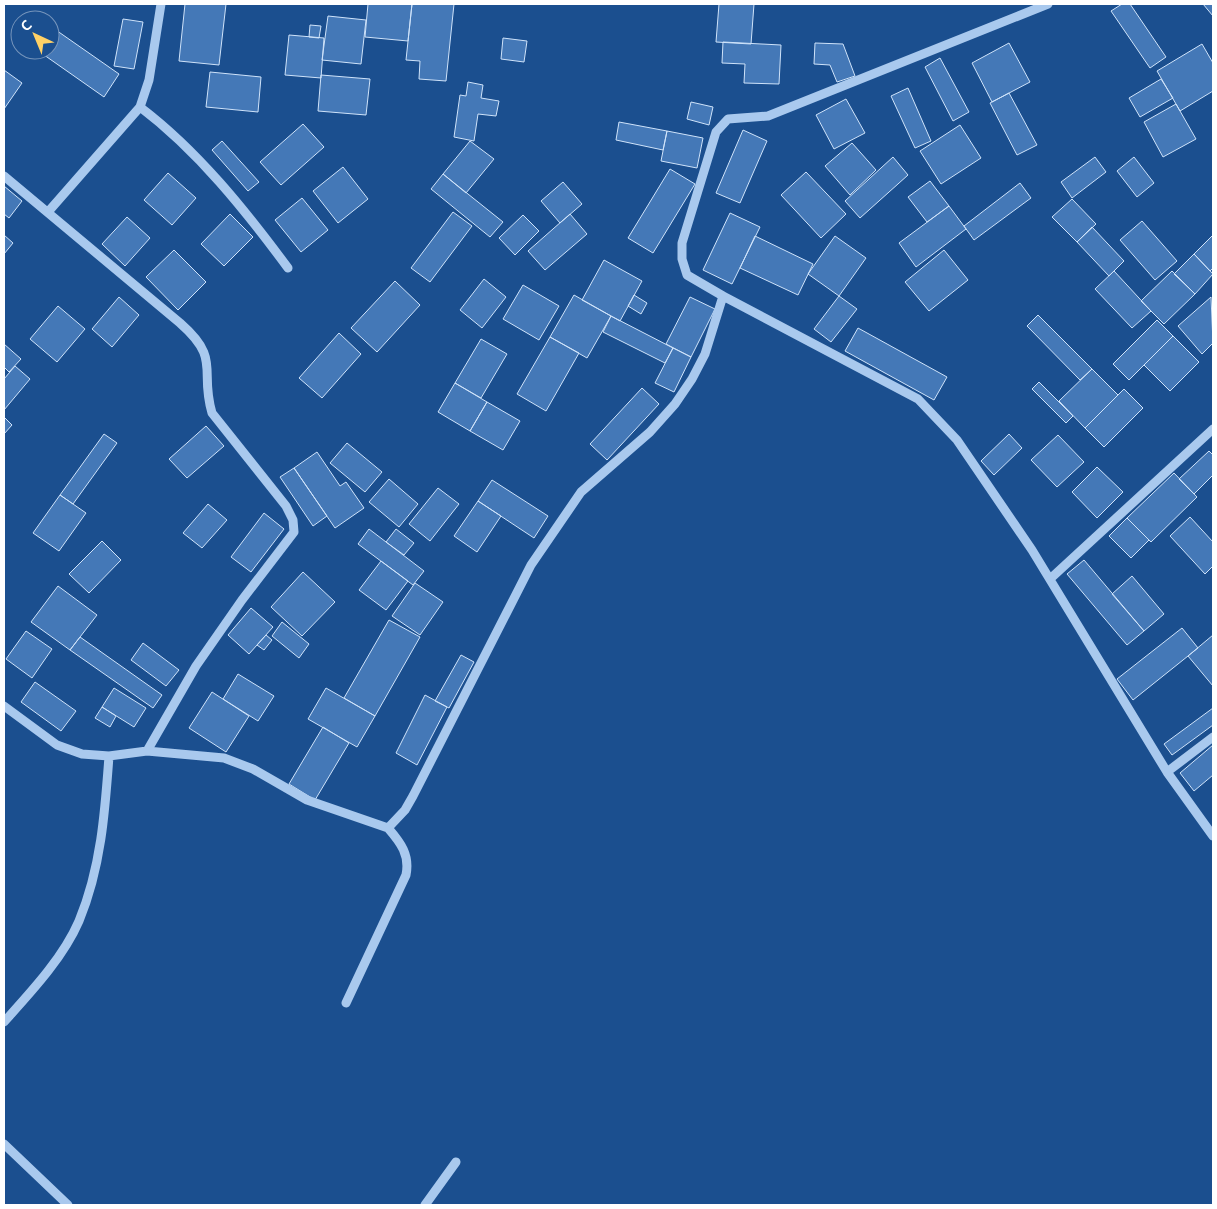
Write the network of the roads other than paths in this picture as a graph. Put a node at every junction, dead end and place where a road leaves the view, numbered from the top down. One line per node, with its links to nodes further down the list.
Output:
1 (161, 4): 3 (street)
2 (1048, 4): 7 (street)
3 (140, 107): 5 (street); 6 (street)
4 (4, 176): 5 (street)
5 (48, 212): 12 (street)
6 (288, 268)
7 (723, 296): 9 (street); 15 (street)
8 (1213, 429): 9 (street)
9 (1050, 579): 14 (street)
10 (4, 706): 13 (street)
11 (1213, 737): 14 (street)
12 (147, 750): 13 (street); 15 (street)
13 (109, 756): 18 (street)
14 (1167, 772): 16 (street)
15 (388, 828): 17 (street)
16 (1213, 836)
17 (346, 1003)
18 (4, 1022)
19 (4, 1144): 21 (street)
20 (456, 1162): 22 (street)
21 (68, 1205)
22 (425, 1205)

